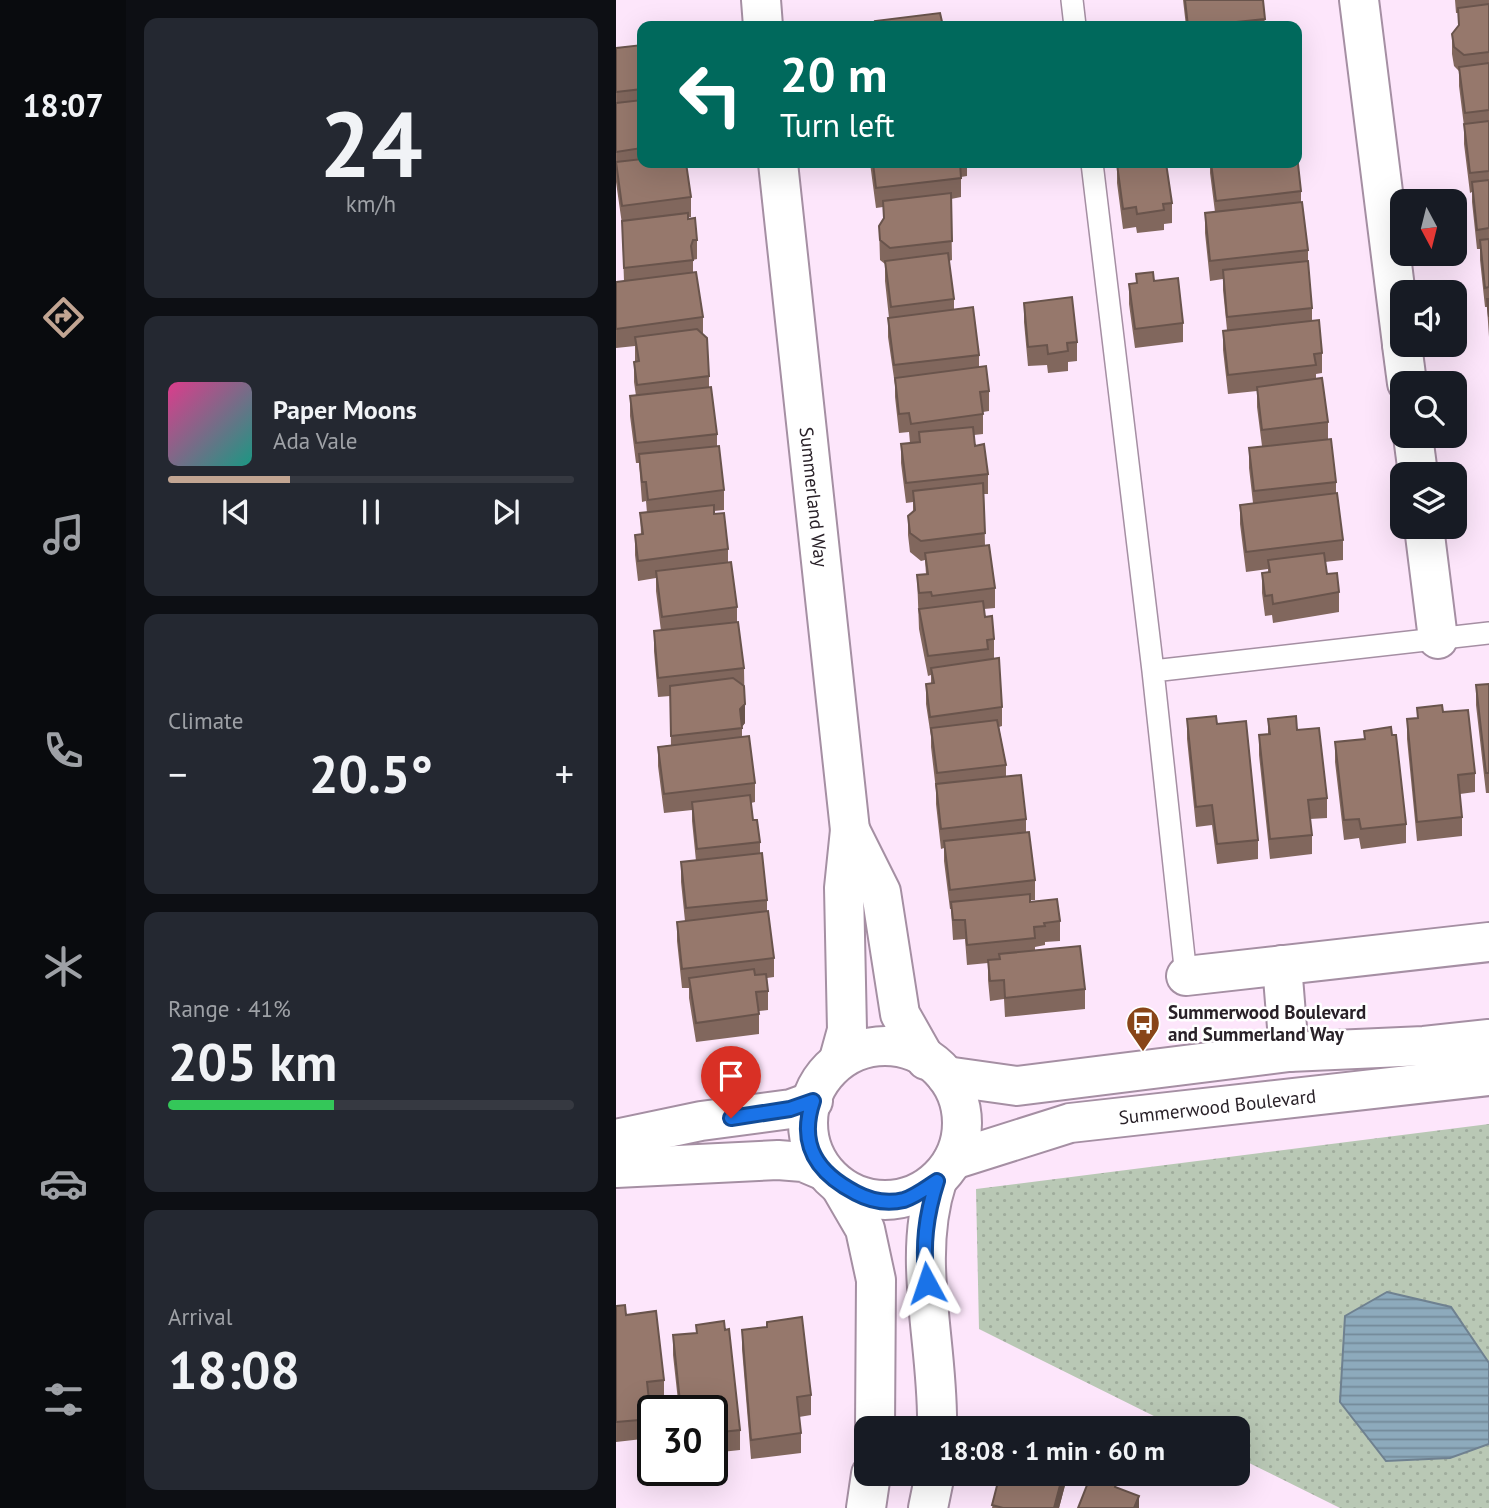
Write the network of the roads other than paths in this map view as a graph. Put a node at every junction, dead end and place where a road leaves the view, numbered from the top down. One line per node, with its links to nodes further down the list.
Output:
1 (761, 0): 4 (street)
2 (1072, 0): 5 (lane)
3 (1359, 0): 8 (street)
4 (763, 21)
5 (1074, 21)
6 (779, 168): 13 (street, Summerland Way)
7 (1093, 168): 12 (lane)
8 (1394, 280)
9 (1426, 539): 11 (street)
10 (1489, 633): 11 (lane)
11 (1438, 639): 12 (lane)
12 (1153, 671): 16 (lane)
13 (850, 830): 19 (street, Summerland Way); 20 (street, Summerland Way)
14 (1489, 942): 15 (street)
15 (1282, 965): 16 (street); 18 (street)
16 (1186, 976)
17 (1489, 1038): 18 (street)
18 (1289, 1052): 20 (street)
19 (839, 1059): 20 (street); 22 (street)
20 (936, 1068): 25 (street)
21 (1489, 1076): 25 (street, Summerwood Boulevard)
22 (813, 1101): 23 (street); 26 (street)
23 (616, 1139)
24 (616, 1168): 26 (street)
25 (945, 1170): 26 (street); 28 (street)
26 (831, 1178): 27 (street)
27 (875, 1416)
28 (937, 1416)
29 (869, 1486): 31 (street)
30 (933, 1486): 32 (street)
31 (866, 1508)
32 (928, 1508)

